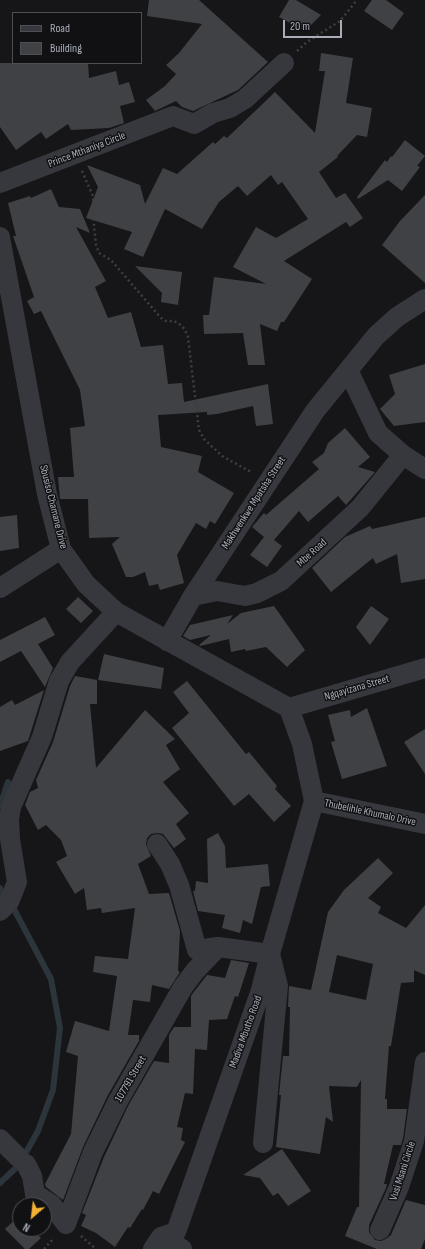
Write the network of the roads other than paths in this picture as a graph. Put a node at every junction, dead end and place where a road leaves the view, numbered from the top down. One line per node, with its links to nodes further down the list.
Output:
1 (284, 63): 2 (street, Prince Mthaniya Circle)
2 (0, 183)
3 (1, 250): 8 (street, Sbusiso Chamane Drive)
4 (425, 299): 5 (street)
5 (348, 370): 6 (street); 10 (street, Makhwenkwe Mpatsha Street)
6 (403, 455): 7 (street); 10 (street, Mbe Road)
7 (425, 469)
8 (61, 549): 9 (street); 11 (street, Sbusiso Chamane Drive)
9 (0, 588)
10 (193, 596): 12 (street, Makhwenkwe Mpatsha Street)
11 (116, 612): 12 (street, Sbusiso Chamane Drive); 18 (street)
12 (167, 641): 14 (street, Sbusiso Chamane Drive)
13 (425, 668): 14 (street, Ngqayizana Street)
14 (288, 708): 15 (street, Thubelihle Khumalo Drive)
15 (314, 801): 16 (street, Thubelihle Khumalo Drive); 20 (street, Madiva Mbutho Road)
16 (425, 824)
17 (157, 844): 19 (street)
18 (0, 911)
19 (218, 947): 20 (street); 22 (street, 107791 Street)
20 (270, 954): 23 (street); 25 (street, Madiva Mbutho Road)
21 (425, 1062): 24 (street, Vusi Msani Circle)
22 (0, 1139)
23 (263, 1143)
24 (380, 1230)
25 (157, 1243): 26 (street)
26 (182, 1249)

